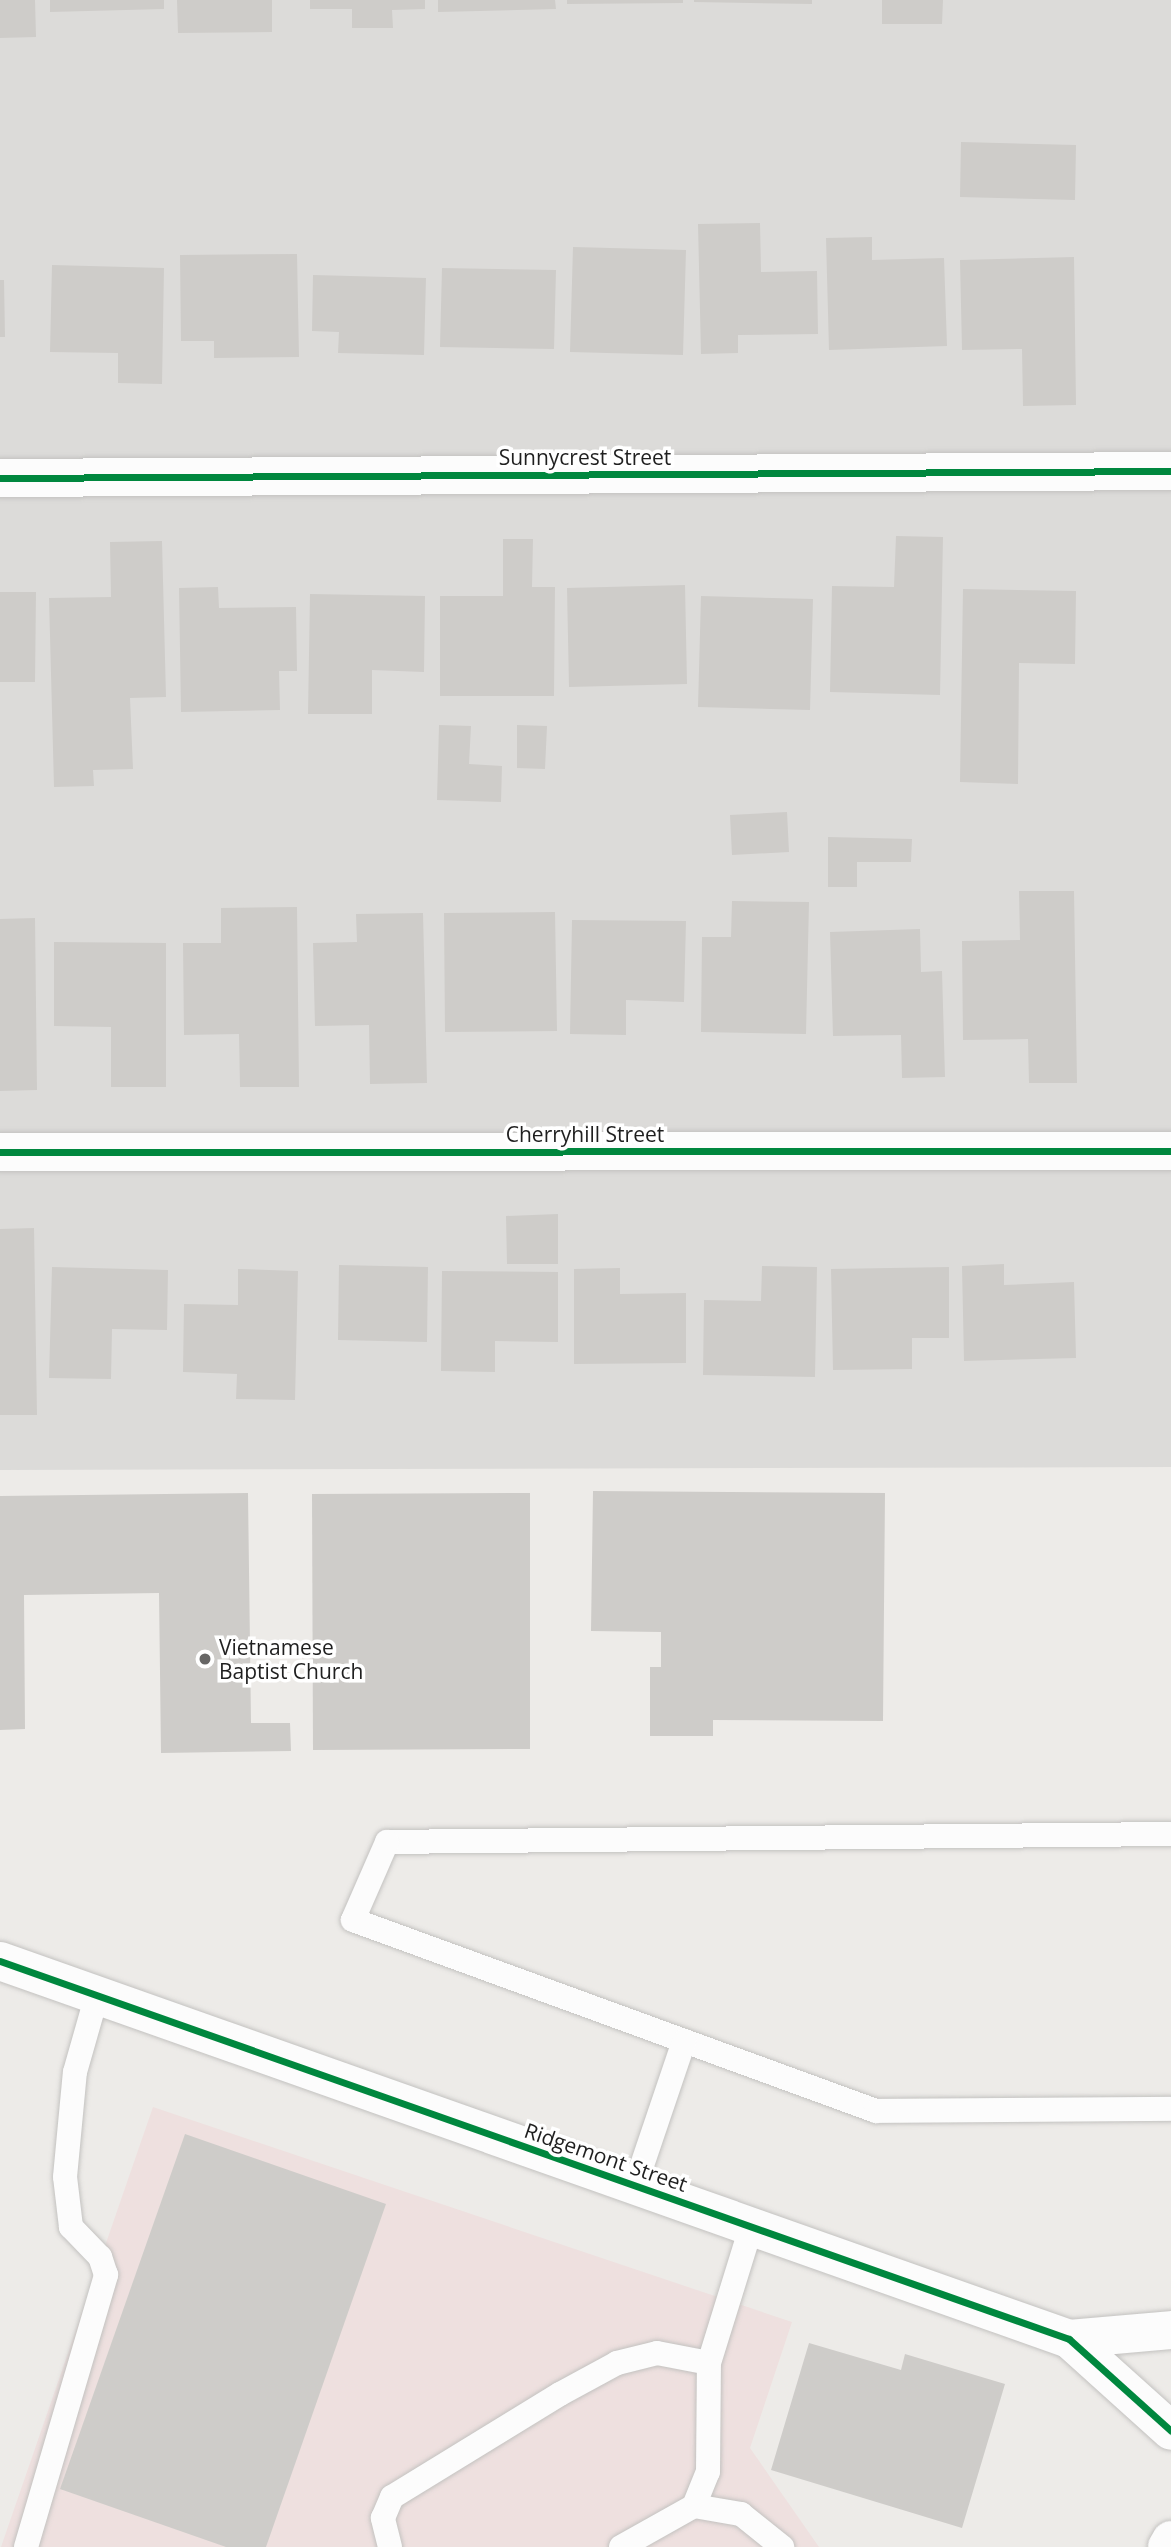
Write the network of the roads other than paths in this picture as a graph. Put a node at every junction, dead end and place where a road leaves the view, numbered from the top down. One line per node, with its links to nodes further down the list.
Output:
1 (1171, 471): 2 (street, Sunnycrest Street)
2 (0, 478)
3 (1171, 1151): 4 (street, Cherryhill Street)
4 (0, 1152)
5 (1171, 1834): 8 (lane)
6 (0, 1961): 7 (street, Ridgemont Street)
7 (97, 1995): 10 (street, Ridgemont Street); 18 (lane)
8 (684, 2041): 9 (lane); 10 (lane)
9 (1171, 2109)
10 (635, 2186): 11 (street, Ridgemont Street)
11 (751, 2227): 13 (street, Ridgemont Street); 14 (lane)
12 (1171, 2330): 13 (street, Ridgemont Street)
13 (1069, 2339): 15 (street, Ridgemont Street)
14 (709, 2363): 16 (lane); 19 (lane)
15 (1171, 2431)
16 (694, 2506): 20 (lane); 21 (lane)
17 (1171, 2540): 22 (street)
18 (26, 2547)
19 (390, 2547)
20 (621, 2547)
21 (782, 2547)
22 (1167, 2547)

